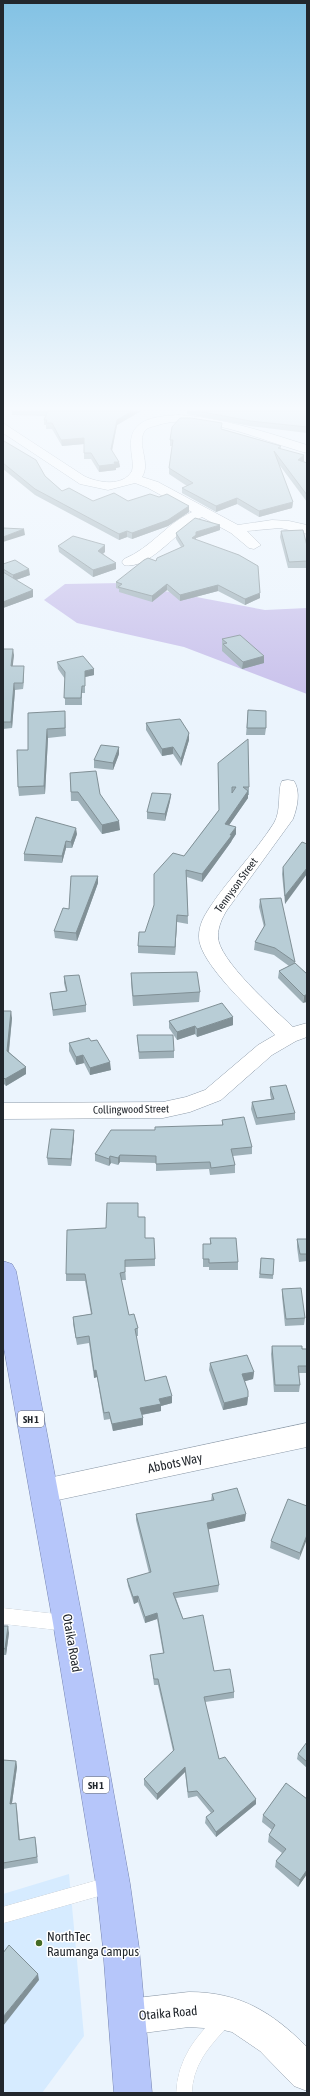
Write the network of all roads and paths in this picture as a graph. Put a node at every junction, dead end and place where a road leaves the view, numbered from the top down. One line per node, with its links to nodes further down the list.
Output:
1 (196, 509): 2 (street)
2 (202, 512): 3 (street); 6 (street)
3 (236, 530): 4 (street); 5 (street)
4 (307, 530)
5 (254, 545)
6 (129, 562)
7 (288, 785): 8 (street, Tennyson Street)
8 (298, 1033): 9 (street, Collingwood Street)
9 (3, 1111)
10 (3, 1271): 11 (highway, Otaika Road / SH 1)
11 (11, 1350): 13 (highway, Otaika Road / SH 1)
12 (307, 1435): 13 (street, Abbots Way)
13 (44, 1491): 15 (highway, Otaika Road / SH 1)
14 (3, 1616): 15 (lane)
15 (68, 1624): 16 (highway, Otaika Road / SH 1)
16 (113, 1884): 17 (lane); 19 (highway, Otaika Road / SH 1)
17 (3, 1915)
18 (229, 2013): 19 (street, Otaika Road); 20 (street, Otaika Road); 22 (lane)
19 (128, 2017): 21 (highway, Otaika Road / SH 1)
20 (307, 2074)
21 (134, 2093)
22 (184, 2093)

